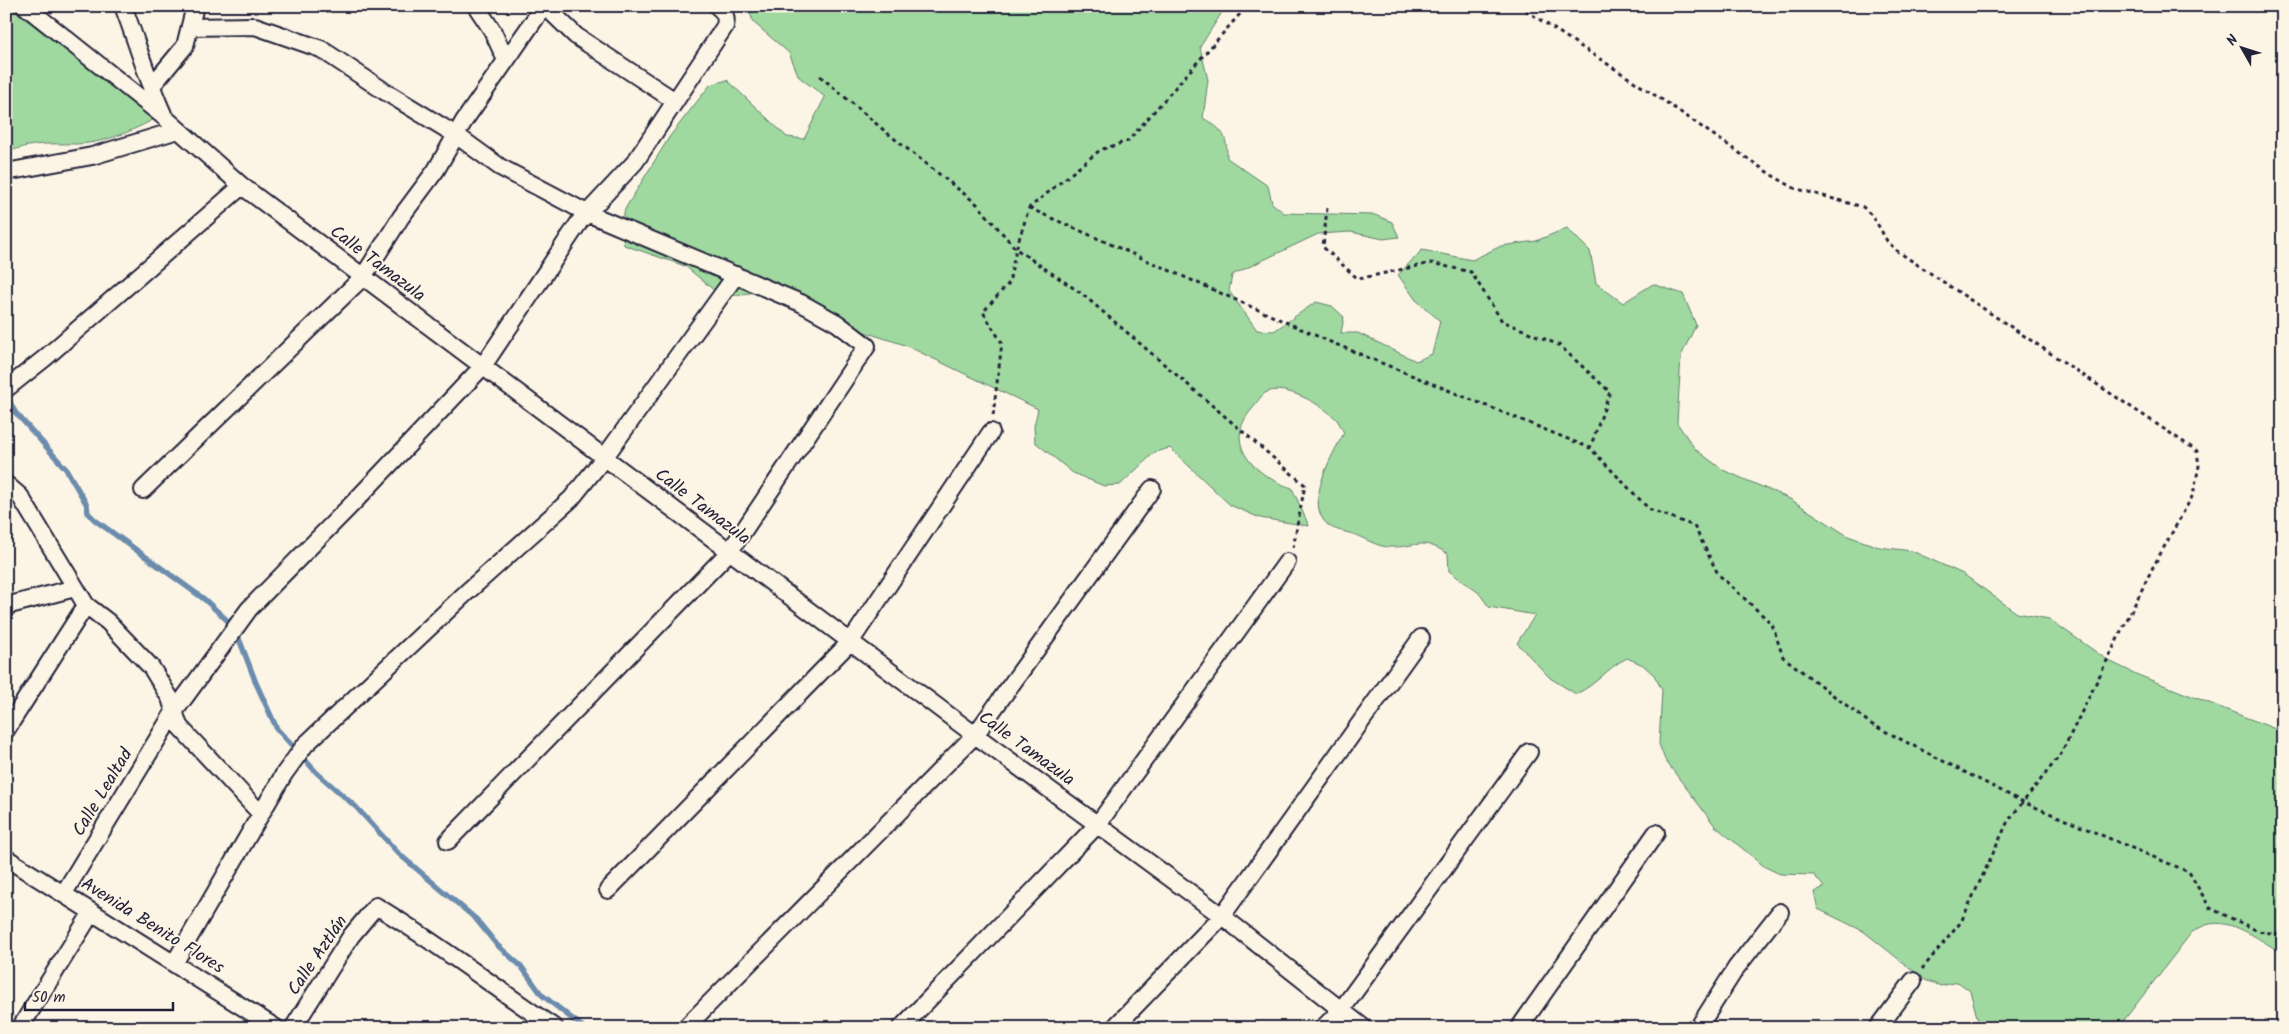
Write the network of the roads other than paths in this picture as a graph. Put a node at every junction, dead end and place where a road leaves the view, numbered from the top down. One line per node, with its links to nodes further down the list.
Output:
1 (25, 6): 11 (street, Calle Tamazula)
2 (123, 6): 9 (street)
3 (195, 6): 7 (street)
4 (476, 6): 8 (street)
5 (544, 6): 8 (street); 10 (street)
6 (717, 6): 10 (street, Calle Lealtad)
7 (190, 28): 9 (street); 13 (street)
8 (506, 60): 13 (street)
9 (151, 87): 11 (street)
10 (675, 101): 16 (street, Calle Lealtad)
11 (164, 116): 12 (street, Calle Tamazula)
12 (178, 130): 14 (street); 15 (street, Calle Tamazula)
13 (456, 135): 16 (street); 18 (street)
14 (6, 172)
15 (242, 186): 18 (street, Calle Tamazula); 20 (street)
16 (587, 213): 17 (street); 19 (street, Calle Lealtad)
17 (736, 275): 22 (street); 26 (street)
18 (363, 276): 19 (street, Calle Tamazula); 25 (street)
19 (483, 366): 22 (street, Calle Tamazula); 33 (street, Calle Lealtad)
20 (6, 389)
21 (991, 432): 32 (street)
22 (604, 458): 26 (street, Calle Tamazula); 37 (street)
23 (6, 484): 28 (street)
24 (1152, 488): 35 (street)
25 (143, 490)
26 (730, 551): 32 (street, Calle Tamazula); 40 (street)
27 (1287, 562): 38 (street)
28 (75, 588): 29 (street); 30 (street)
29 (86, 605): 33 (street); 34 (street)
30 (6, 606)
31 (1421, 638): 46 (street)
32 (852, 641): 35 (street, Calle Tamazula); 42 (street)
33 (174, 712): 37 (street); 43 (street, Calle Lealtad)
34 (6, 730)
35 (975, 735): 38 (street, Calle Tamazula); 54 (street)
36 (1529, 752): 49 (street)
37 (261, 814): 47 (street)
38 (1098, 824): 46 (street, Calle Tamazula); 55 (street)
39 (1656, 833): 59 (street)
40 (448, 841)
41 (6, 858): 43 (street, Avenida Benito Flores)
42 (608, 890)
43 (64, 893): 44 (street, Avenida Benito Flores)
44 (92, 912): 47 (street, Avenida Benito Flores); 50 (street)
45 (1780, 912): 60 (street)
46 (1222, 916): 49 (street, Calle Tamazula); 56 (street)
47 (175, 962): 51 (street, Avenida Benito Flores)
48 (1913, 981): 61 (street)
49 (1342, 1009): 57 (street); 58 (street, Calle Tamazula)
50 (20, 1028)
51 (276, 1028)
52 (292, 1028): 53 (street, Calle Aztlán)
53 (555, 1028)
54 (685, 1028)
55 (902, 1028)
56 (1114, 1028)
57 (1323, 1028)
58 (1364, 1028)
59 (1518, 1028)
60 (1698, 1028)
61 (1878, 1028)

